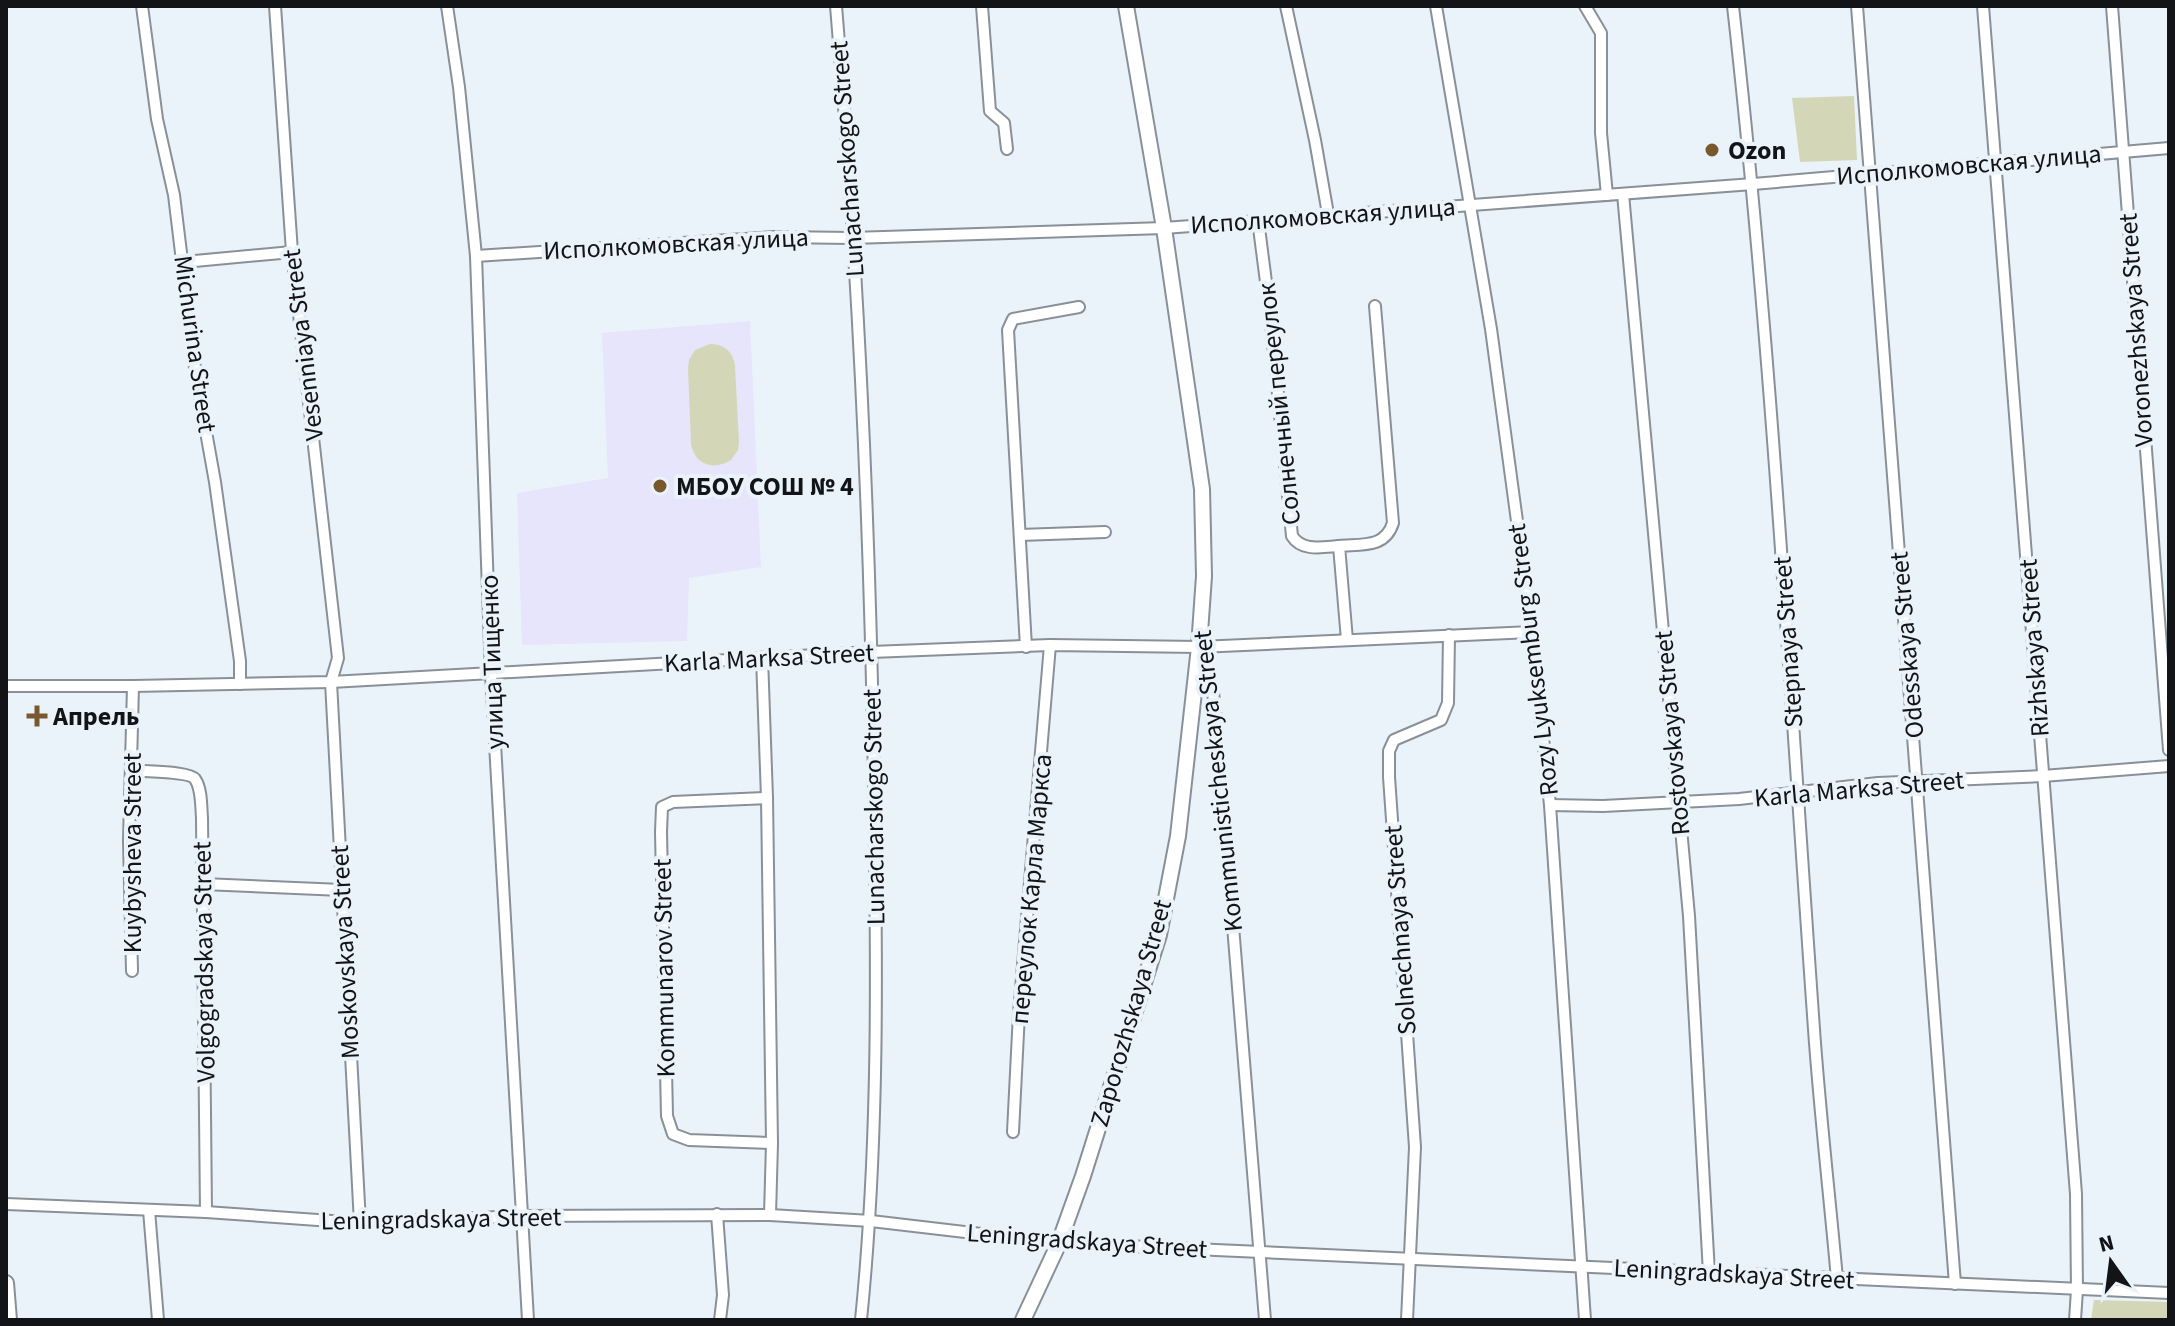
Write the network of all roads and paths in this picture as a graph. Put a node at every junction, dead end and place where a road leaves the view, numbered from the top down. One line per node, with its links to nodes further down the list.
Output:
1 (142, 6): 29 (street, Michurina Street)
2 (275, 6): 27 (street, Vesenniaya Street)
3 (447, 6): 28 (street, улица Тищенко)
4 (836, 6): 26 (street, Lunacharskogo Street)
5 (982, 6): 15 (street)
6 (1126, 6): 25 (main road, Kommunisticheskaya Street)
7 (1286, 6): 23 (street)
8 (1436, 6): 22 (street, Rozy Lyuksemburg Street)
9 (1585, 6): 21 (street)
10 (1733, 6): 19 (street, Stepnaya Street)
11 (1857, 6): 18 (street, Odesskaya Street)
12 (1983, 6): 17 (street, Rizhskaya Street)
13 (2112, 6): 16 (street, Voronezhskaya Street)
14 (2169, 148): 16 (street, Исполкомовская улица)
15 (1007, 149)
16 (2123, 152): 17 (street, Исполкомовская улица); 48 (street, Voronezhskaya Street)
17 (1993, 162): 18 (street, Исполкомовская улица); 51 (street, Rizhskaya Street)
18 (1868, 173): 19 (street, Исполкомовская улица); 52 (street, Odesskaya Street)
19 (1753, 184): 20 (street, Исполкомовская улица); 53 (street, Stepnaya Street)
20 (1623, 194): 21 (street, Исполкомовская улица); 55 (street, Rostovskaya Street)
21 (1607, 195): 22 (street, Исполкомовская улица)
22 (1471, 205): 23 (street, Исполкомовская улица); 35 (street, Rozy Lyuksemburg Street)
23 (1328, 214): 24 (street, Исполкомовская улица)
24 (1258, 220): 25 (street, Исполкомовская улица); 34 (street, Солнечный переулок)
25 (1164, 228): 26 (street, Исполкомовская улица); 40 (main road, Kommunisticheskaya Street)
26 (852, 238): 28 (street, Исполкомовская улица); 41 (street, Lunacharskogo Street)
27 (292, 252): 29 (street); 44 (street, Vesenniaya Street)
28 (476, 256): 43 (street, улица Тищенко)
29 (184, 262): 45 (street, Michurina Street)
30 (1375, 306): 34 (street)
31 (1079, 307): 33 (street)
32 (1105, 532): 33 (street)
33 (1020, 535): 39 (street)
34 (1339, 546): 37 (street)
35 (1532, 632): 36 (street, Karla Marksa Street); 56 (street, Rozy Lyuksemburg Street)
36 (1449, 635): 37 (street, Karla Marksa Street); 72 (street, Solnechnaya Street)
37 (1347, 640): 40 (street, Karla Marksa Street)
38 (1050, 645): 39 (street, Karla Marksa Street); 40 (street, Karla Marksa Street); 60 (street, переулок Карла Маркса)
39 (1026, 647): 41 (street, Karla Marksa Street)
40 (1199, 647): 70 (main road, Zaporozhskaya Street); 71 (street, Kommunisticheskaya Street)
41 (871, 652): 42 (street, Karla Marksa Street); 68 (street, Lunacharskogo Street)
42 (762, 657): 43 (street, Karla Marksa Street); 54 (street)
43 (491, 674): 44 (street, Karla Marksa Street); 67 (street, улица Тищенко)
44 (331, 682): 45 (street, Karla Marksa Street); 58 (street, Moskovskaya Street)
45 (240, 684): 47 (street, Karla Marksa Street)
46 (6, 686): 47 (street, Karla Marksa Street)
47 (133, 686): 50 (street, Kuybysheva Street)
48 (2169, 750)
49 (2169, 766): 51 (street, Karla Marksa Street)
50 (131, 770): 57 (street, Volgogradskaya Street); 59 (street, Kuybysheva Street)
51 (2043, 776): 52 (street, Karla Marksa Street); 78 (street, Rizhskaya Street)
52 (1918, 782): 53 (street, Karla Marksa Street); 77 (street, Odesskaya Street)
53 (1799, 791): 55 (street, Karla Marksa Street); 75 (street, Stepnaya Street)
54 (767, 798): 61 (street); 61 (street, Kommunarov Street)
55 (1679, 801): 56 (street, Karla Marksa Street); 74 (street, Rostovskaya Street)
56 (1550, 805): 73 (street, Rozy Lyuksemburg Street)
57 (203, 884): 58 (street); 64 (street, Volgogradskaya Street)
58 (342, 890): 69 (street, Moskovskaya Street)
59 (132, 971)
60 (1013, 1132)
61 (772, 1143): 66 (street)
62 (6, 1204): 63 (street, Leningradskaya Street)
63 (149, 1210): 64 (street, Leningradskaya Street); 81 (street)
64 (206, 1212): 69 (street, Leningradskaya Street)
65 (717, 1214): 66 (street, Leningradskaya Street); 67 (street, Leningradskaya Street); 83 (street)
66 (770, 1215): 68 (street, Leningradskaya Street)
67 (522, 1216): 69 (street, Leningradskaya Street); 82 (street, улица Тищенко)
68 (871, 1221): 70 (street, Leningradskaya Street); 84 (street, Lunacharskogo Street)
69 (360, 1223)
70 (1059, 1243): 71 (street, Leningradskaya Street); 85 (main road, Zaporozhskaya Street)
71 (1261, 1253): 72 (street, Leningradskaya Street); 86 (street, Kommunisticheskaya Street)
72 (1409, 1257): 73 (street, Leningradskaya Street); 87 (street)
73 (1581, 1267): 74 (street, Leningradskaya Street); 88 (street, Rozy Lyuksemburg Street)
74 (1709, 1273): 75 (street, Leningradskaya Street)
75 (1837, 1279): 77 (street, Leningradskaya Street)
76 (6, 1283): 80 (main road)
77 (1955, 1284): 78 (street, Leningradskaya Street)
78 (2077, 1290): 79 (street, Leningradskaya Street); 89 (street, Rizhskaya Street)
79 (2169, 1293)
80 (9, 1320)
81 (158, 1320)
82 (528, 1320)
83 (720, 1320)
84 (861, 1320)
85 (1023, 1320)
86 (1265, 1320)
87 (1407, 1320)
88 (1585, 1320)
89 (2075, 1320)

